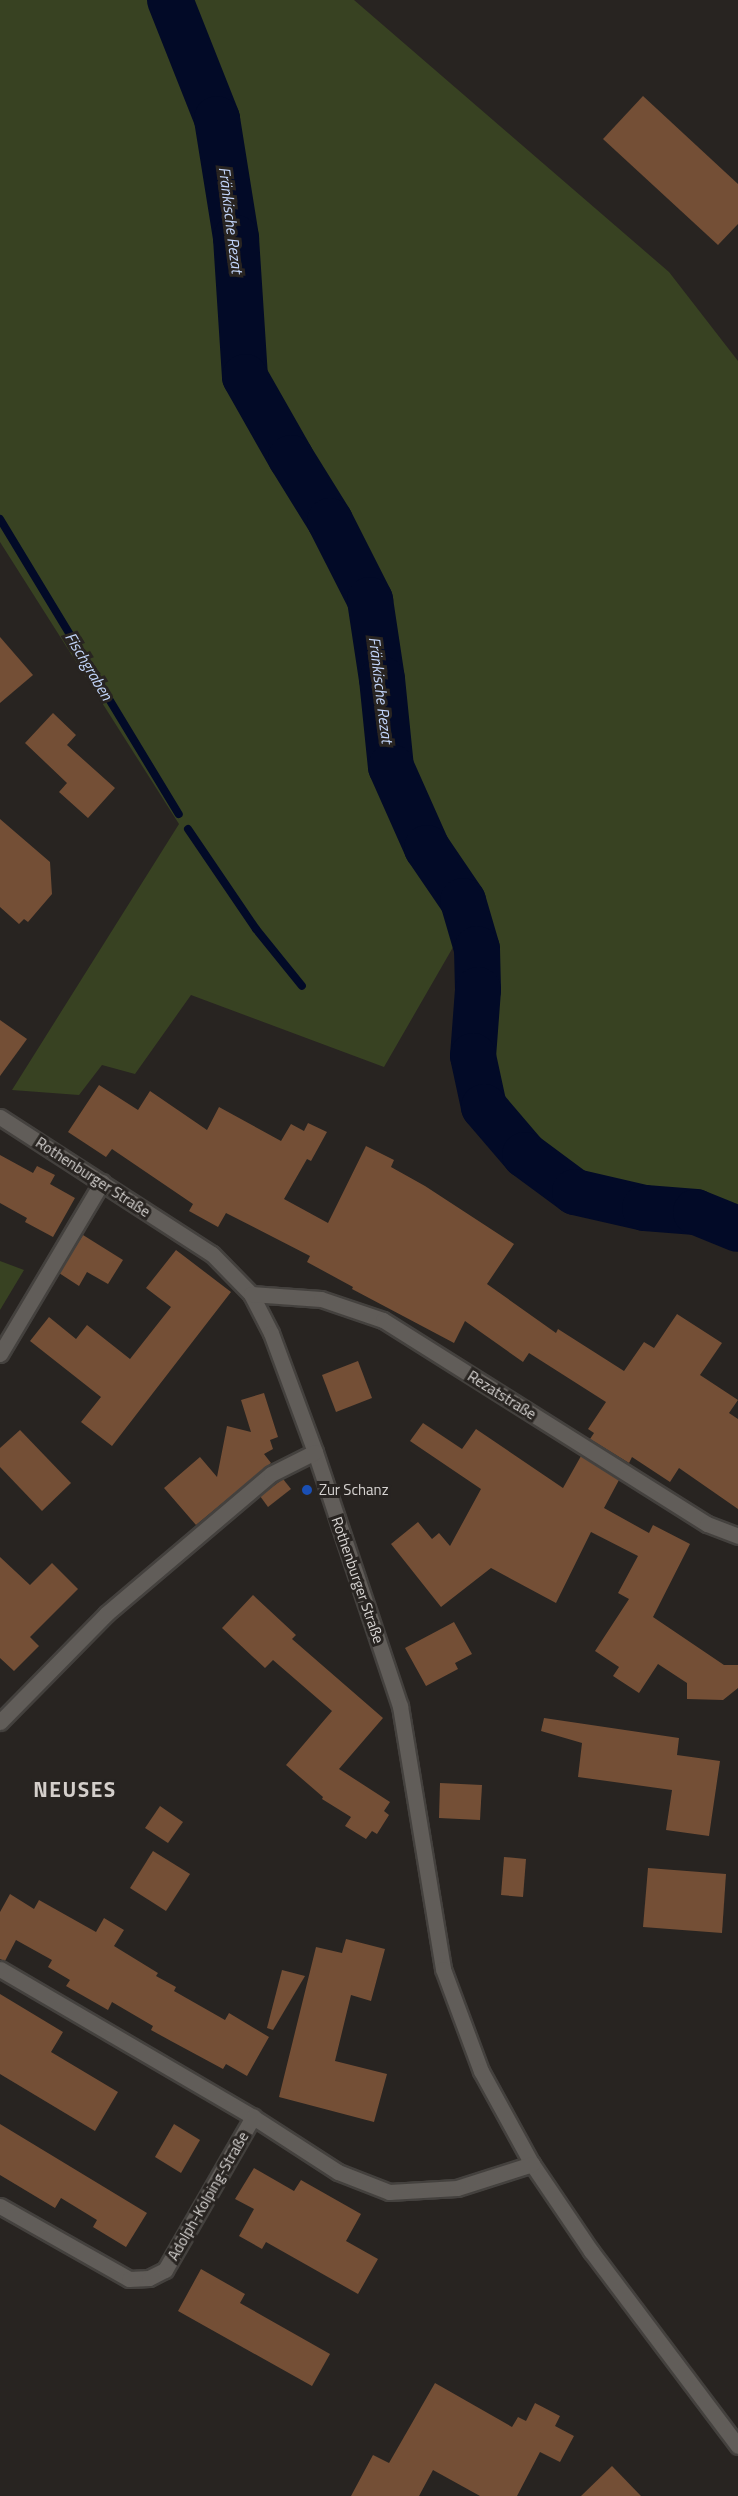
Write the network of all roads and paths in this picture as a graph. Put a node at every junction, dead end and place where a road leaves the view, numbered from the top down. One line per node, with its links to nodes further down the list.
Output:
1 (0, 1117): 2 (street, Rothenburger Straße)
2 (102, 1182): 3 (street, Rothenburger Straße); 4 (street)
3 (251, 1294): 5 (street, Rothenburger Straße); 6 (street, Rezatstraße)
4 (0, 1353)
5 (315, 1452): 7 (street); 10 (street, Rothenburger Straße)
6 (738, 1536)
7 (0, 1722)
8 (0, 1969): 9 (street, Adolph-Kolping-Straße)
9 (253, 2117): 10 (street, Adolph-Kolping-Straße); 11 (street, Adolph-Kolping-Straße)
10 (532, 2164): 12 (street, Rothenburger Straße)
11 (0, 2206)
12 (738, 2446)

